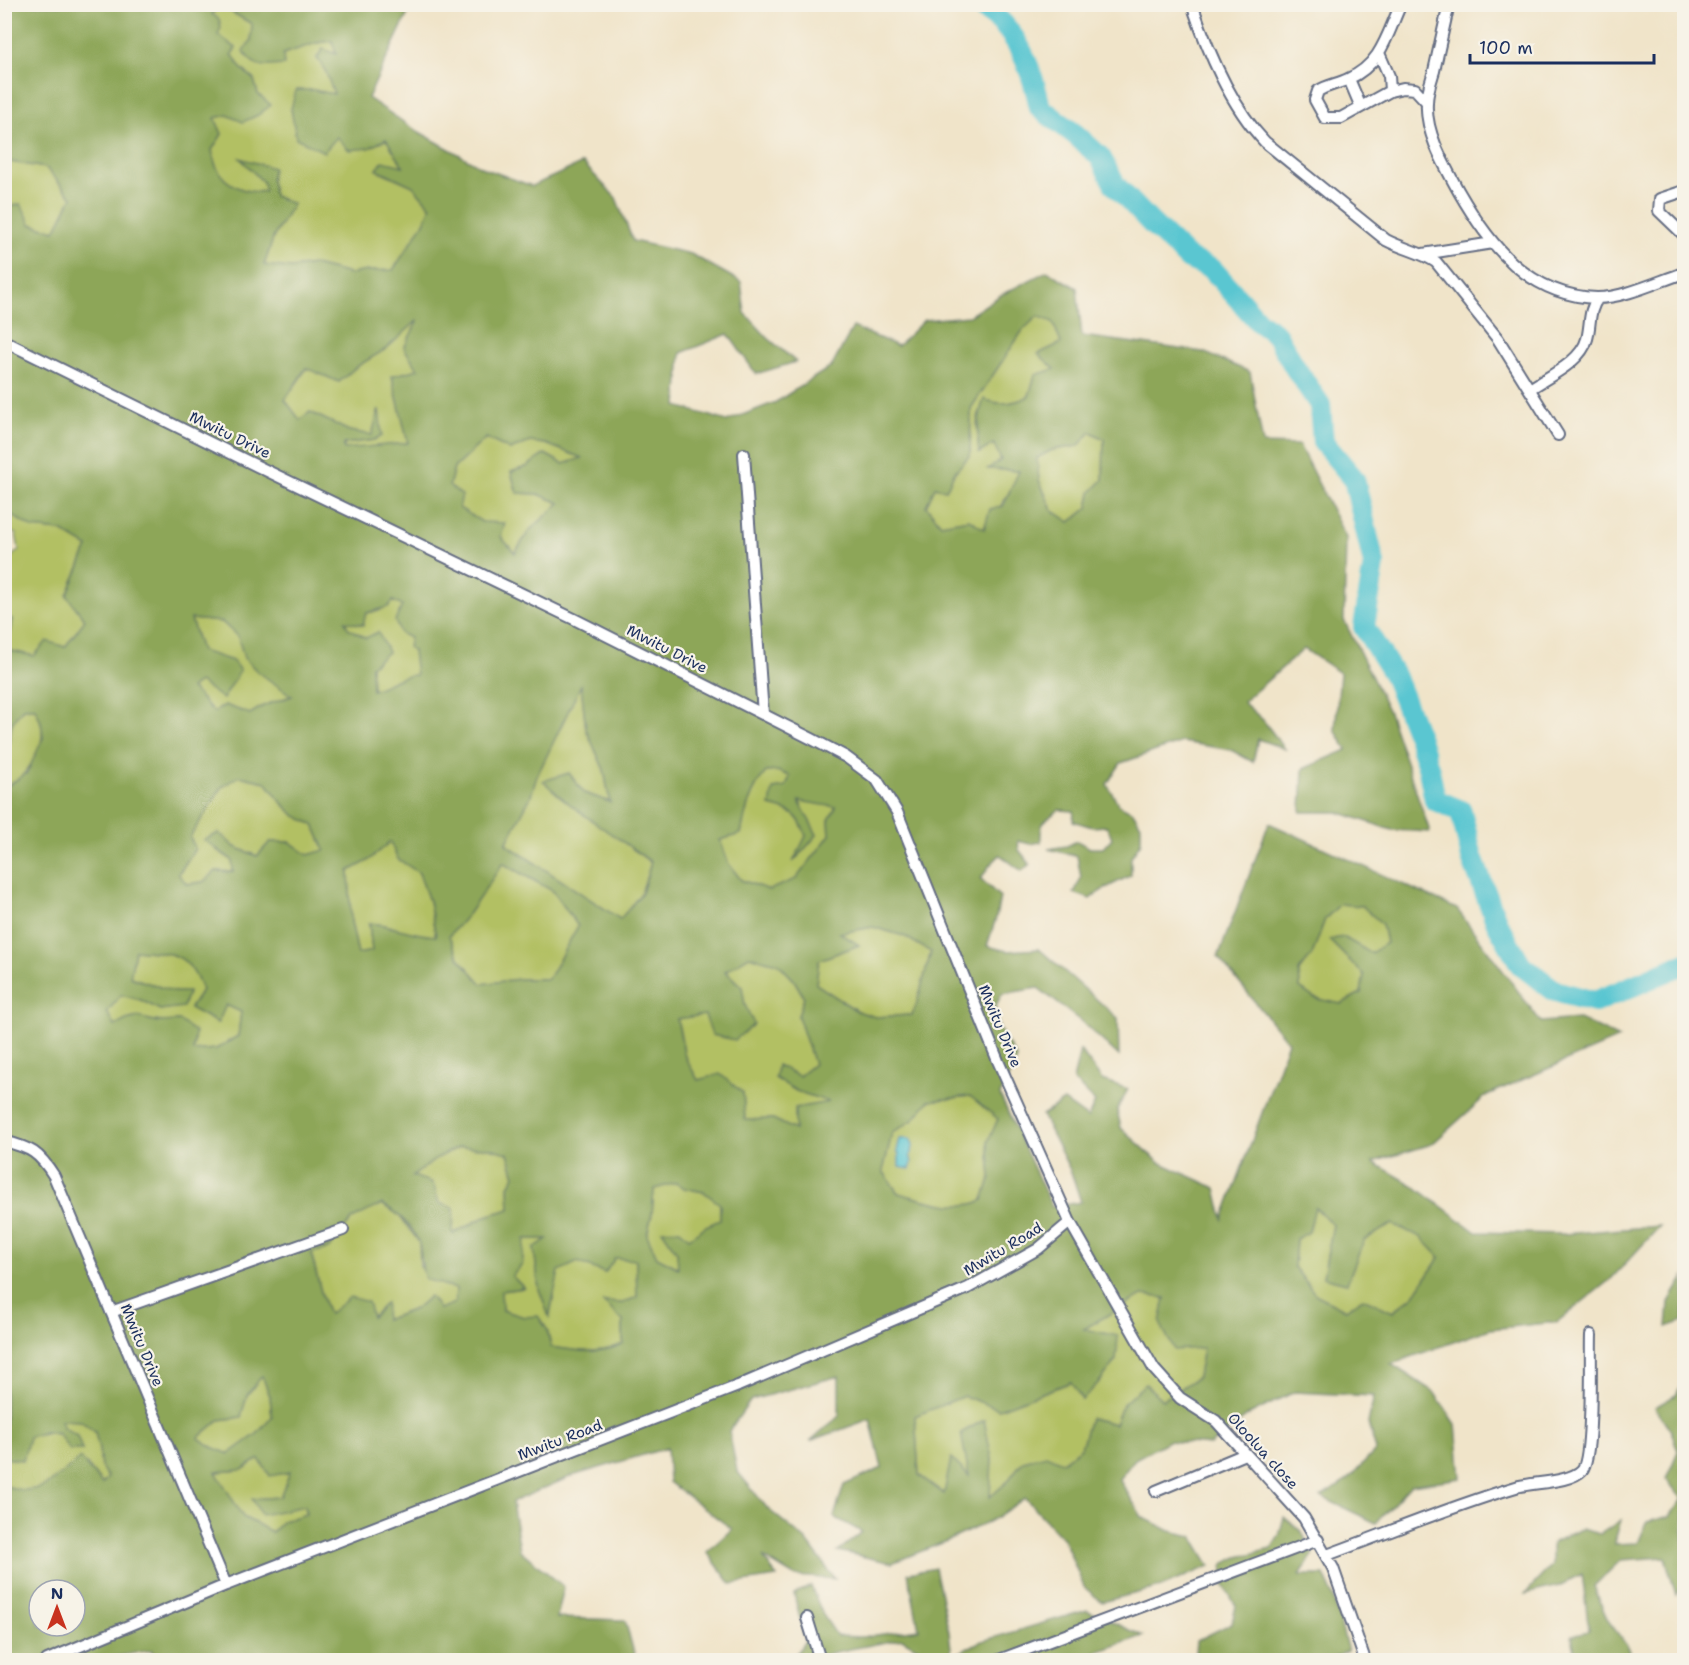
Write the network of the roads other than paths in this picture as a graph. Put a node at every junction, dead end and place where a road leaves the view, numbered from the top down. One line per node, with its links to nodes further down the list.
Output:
1 (1192, 4): 12 (street)
2 (1401, 4): 4 (street)
3 (1449, 4): 7 (street)
4 (1379, 53): 5 (street); 6 (street)
5 (1349, 79): 8 (street); 8 (street)
6 (1390, 91): 7 (street); 8 (street)
7 (1427, 102): 11 (street)
8 (1360, 105)
9 (1684, 191): 10 (street)
10 (1684, 235)
11 (1493, 243): 12 (street); 14 (street)
12 (1424, 254): 16 (street)
13 (1684, 273): 14 (street)
14 (1598, 298): 16 (street)
15 (4, 340): 19 (street, Mwitu Drive)
16 (1530, 389): 17 (street)
17 (1558, 435)
18 (744, 454): 19 (street)
19 (763, 714): 21 (street, Mwitu Drive)
20 (4, 1141): 23 (street, Mwitu Drive)
21 (1070, 1222): 25 (street, Oloolua close); 29 (street, Mwitu Road)
22 (343, 1230): 23 (street)
23 (111, 1312): 29 (street, Mwitu Drive)
24 (1591, 1335): 28 (street)
25 (1245, 1454): 26 (street); 27 (street, Oloolua close)
26 (1156, 1491)
27 (1318, 1540): 28 (street, Oloolua close); 33 (street)
28 (1327, 1555): 34 (street, Oloolua close)
29 (226, 1585): 31 (street, Mwitu Road)
30 (807, 1618): 32 (street)
31 (47, 1660)
32 (820, 1660)
33 (999, 1660)
34 (1365, 1660)

